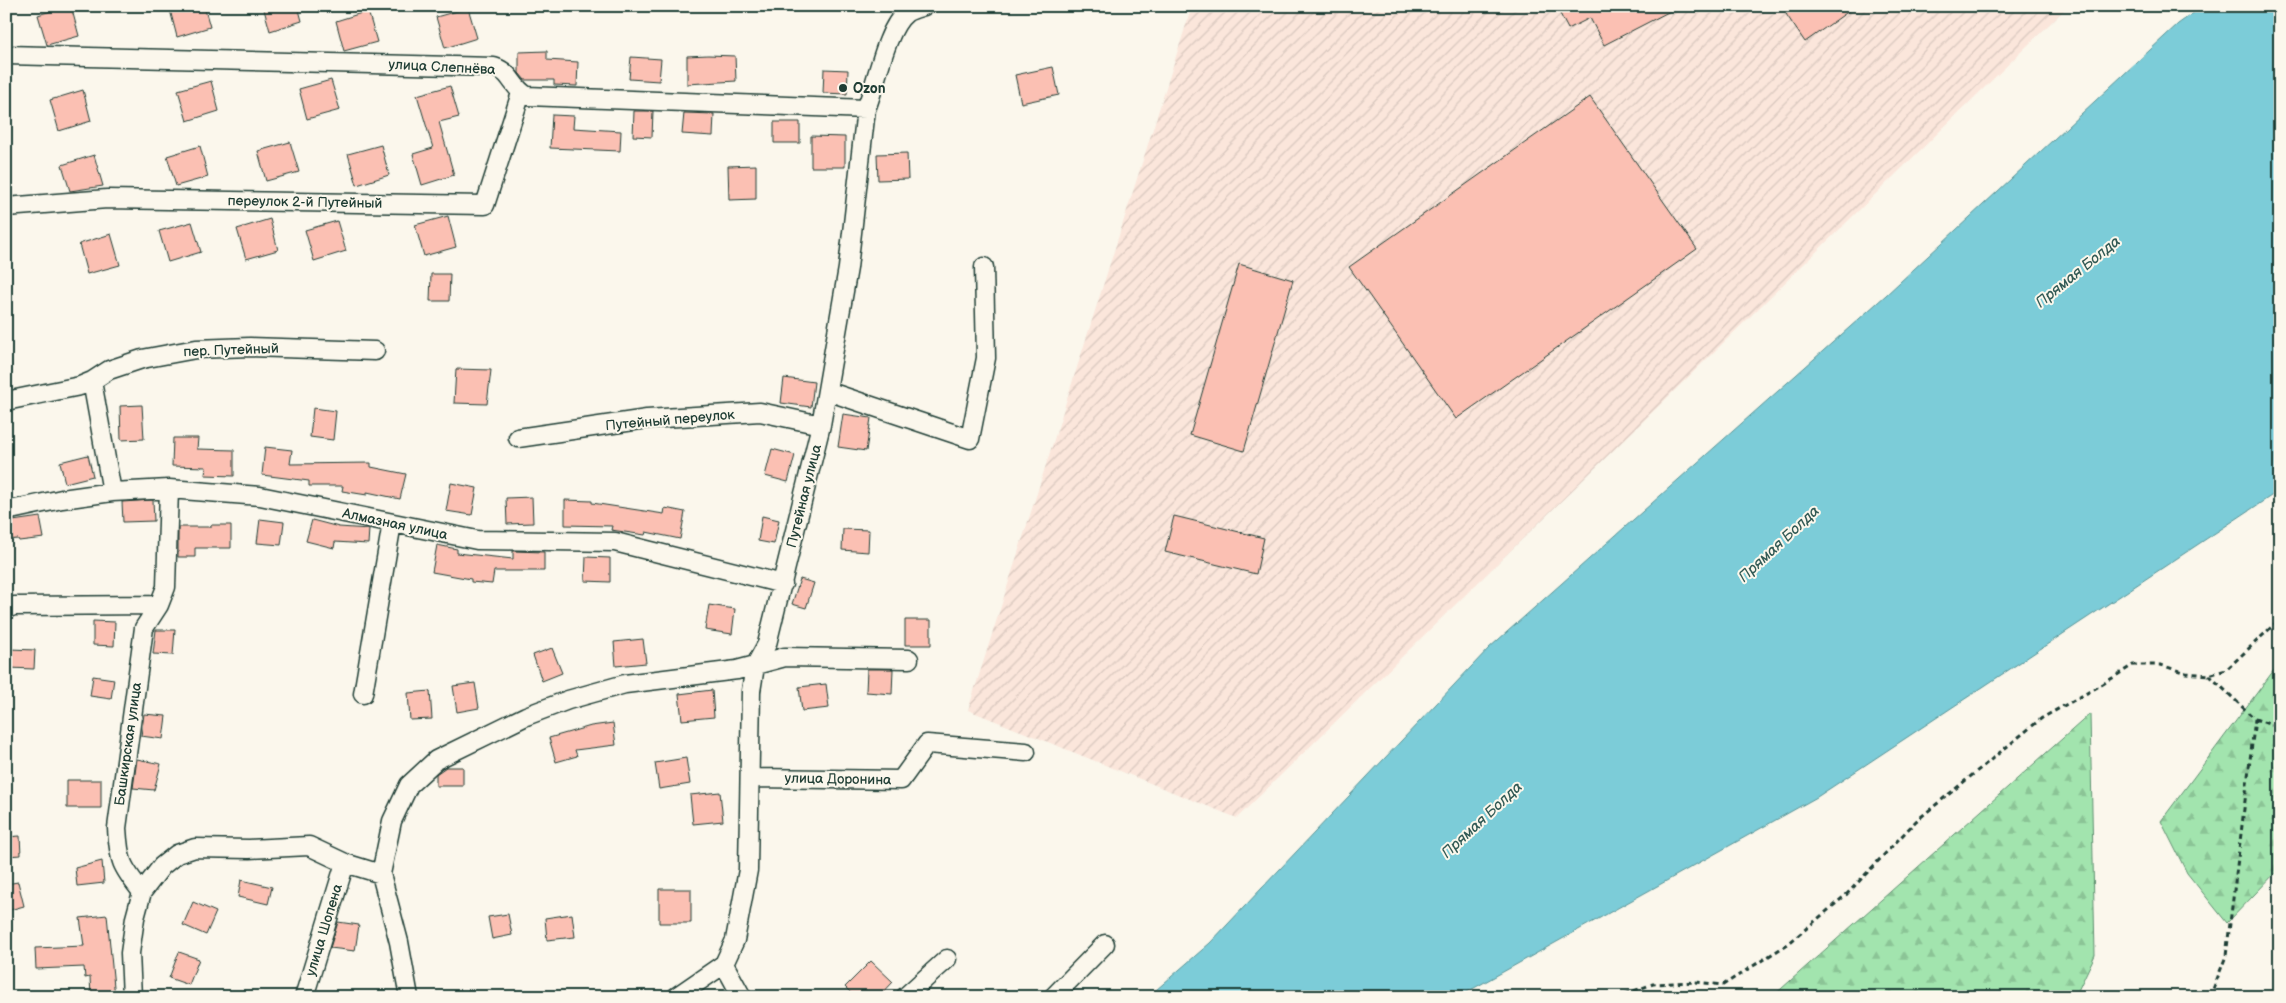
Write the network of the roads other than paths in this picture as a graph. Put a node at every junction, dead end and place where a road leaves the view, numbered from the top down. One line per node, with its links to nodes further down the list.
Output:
1 (924, 6): 4 (street, Путейная улица)
2 (6, 55): 3 (street, улица Слепнёва)
3 (521, 93): 4 (street); 5 (street, переулок 2-й Путейный)
4 (866, 109): 9 (street, Путейная улица)
5 (6, 207)
6 (984, 267): 9 (street)
7 (376, 351): 8 (street, пер. Путейный)
8 (92, 381): 10 (street, пер. Путейный); 14 (street)
9 (827, 391): 11 (street, Путейная улица)
10 (6, 401)
11 (822, 425): 12 (street, Путейный переулок); 17 (street, Путейная улица)
12 (518, 438)
13 (169, 489): 14 (street, Алмазная улица); 16 (street, Алмазная улица); 18 (street, Башкирская улица)
14 (112, 492): 15 (street, Алмазная улица)
15 (6, 510)
16 (392, 523): 17 (street, Алмазная улица); 22 (street)
17 (783, 584): 21 (street, Путейная улица)
18 (159, 604): 19 (street); 27 (street, Башкирская улица)
19 (6, 609)
20 (909, 659): 21 (street)
21 (755, 666): 24 (street, Путейная улица); 26 (street)
22 (363, 694)
23 (1026, 752): 24 (street, улица Доронина)
24 (751, 778): 30 (street, Путейная улица)
25 (345, 863): 26 (street); 27 (street); 32 (street, улица Шопена)
26 (381, 874): 33 (street)
27 (142, 892): 31 (street)
28 (1105, 944): 37 (street)
29 (947, 959): 36 (street)
30 (724, 964): 34 (street); 35 (street)
31 (132, 997)
32 (304, 997)
33 (409, 997)
34 (676, 997)
35 (742, 997)
36 (905, 997)
37 (1054, 997)

